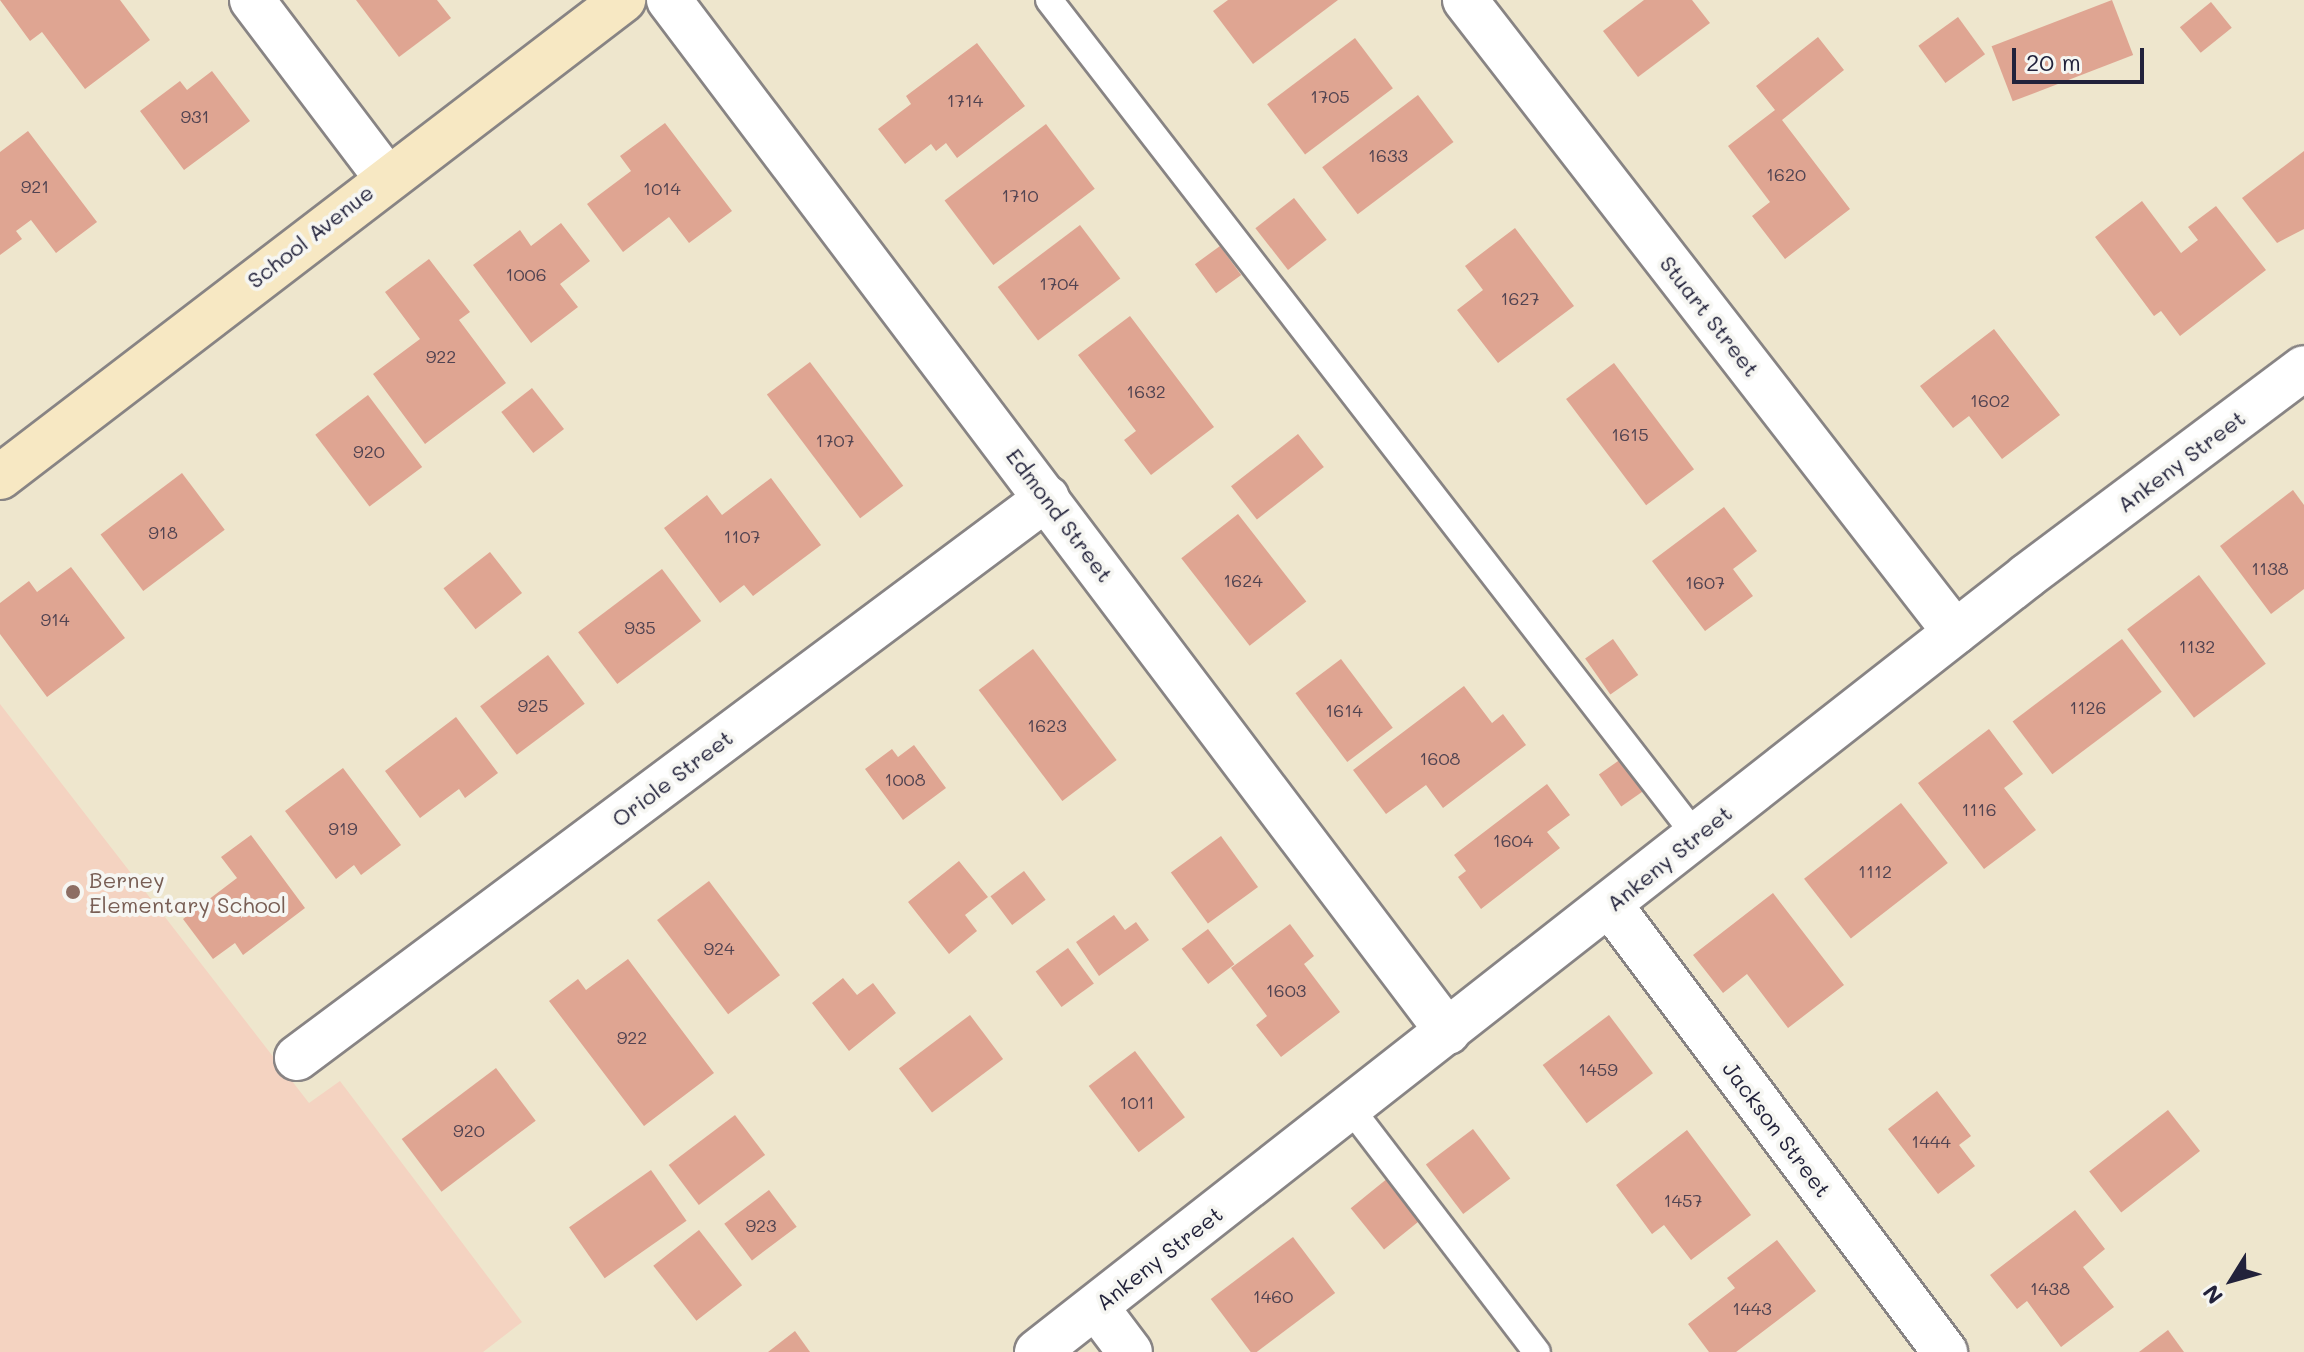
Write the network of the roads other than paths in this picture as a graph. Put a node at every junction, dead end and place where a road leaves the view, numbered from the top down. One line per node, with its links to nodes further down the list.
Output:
1 (252, 0): 6 (street)
2 (623, 0): 6 (main road, School Avenue)
3 (669, 0): 9 (street, Edmond Street)
4 (1049, 0): 11 (lane)
5 (1465, 0): 10 (street, Stuart Street)
6 (386, 177): 8 (main road, School Avenue)
7 (2304, 368): 10 (street, Ankeny Street)
8 (0, 477)
9 (1047, 498): 13 (street, Edmond Street); 14 (street, Oriole Street)
10 (1955, 632): 11 (street, Ankeny Street)
11 (1696, 836): 12 (street, Ankeny Street)
12 (1610, 905): 13 (street, Ankeny Street); 20 (street, Jackson Street)
13 (1448, 1032): 15 (street, Ankeny Street)
14 (297, 1058)
15 (1351, 1109): 16 (street, Ankeny Street); 19 (lane)
16 (1096, 1307): 17 (street, Ankeny Street); 18 (street)
17 (1037, 1352)
18 (1130, 1352)
19 (1537, 1352)
20 (1945, 1352)

